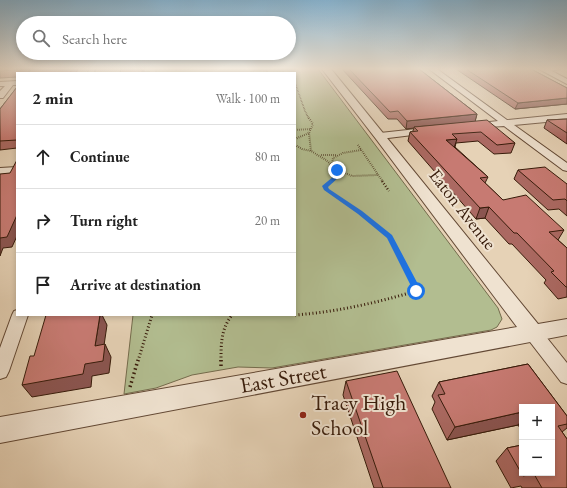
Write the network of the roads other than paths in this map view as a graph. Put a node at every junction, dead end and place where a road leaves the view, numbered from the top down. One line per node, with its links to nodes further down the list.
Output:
1 (344, 92): 7 (street, Eaton Avenue)
2 (463, 92): 4 (street)
3 (567, 118): 4 (street)
4 (505, 123): 5 (street); 8 (street)
5 (466, 127)
6 (435, 130): 7 (street)
7 (380, 136): 13 (street, Eaton Avenue)
8 (567, 168)
9 (16, 170): 10 (street)
10 (0, 171)
11 (20, 316): 14 (street)
12 (567, 327): 13 (street, East Street)
13 (534, 333): 15 (street, Eaton Avenue); 16 (street, East Street)
14 (0, 371)
15 (567, 376)
16 (0, 430)

